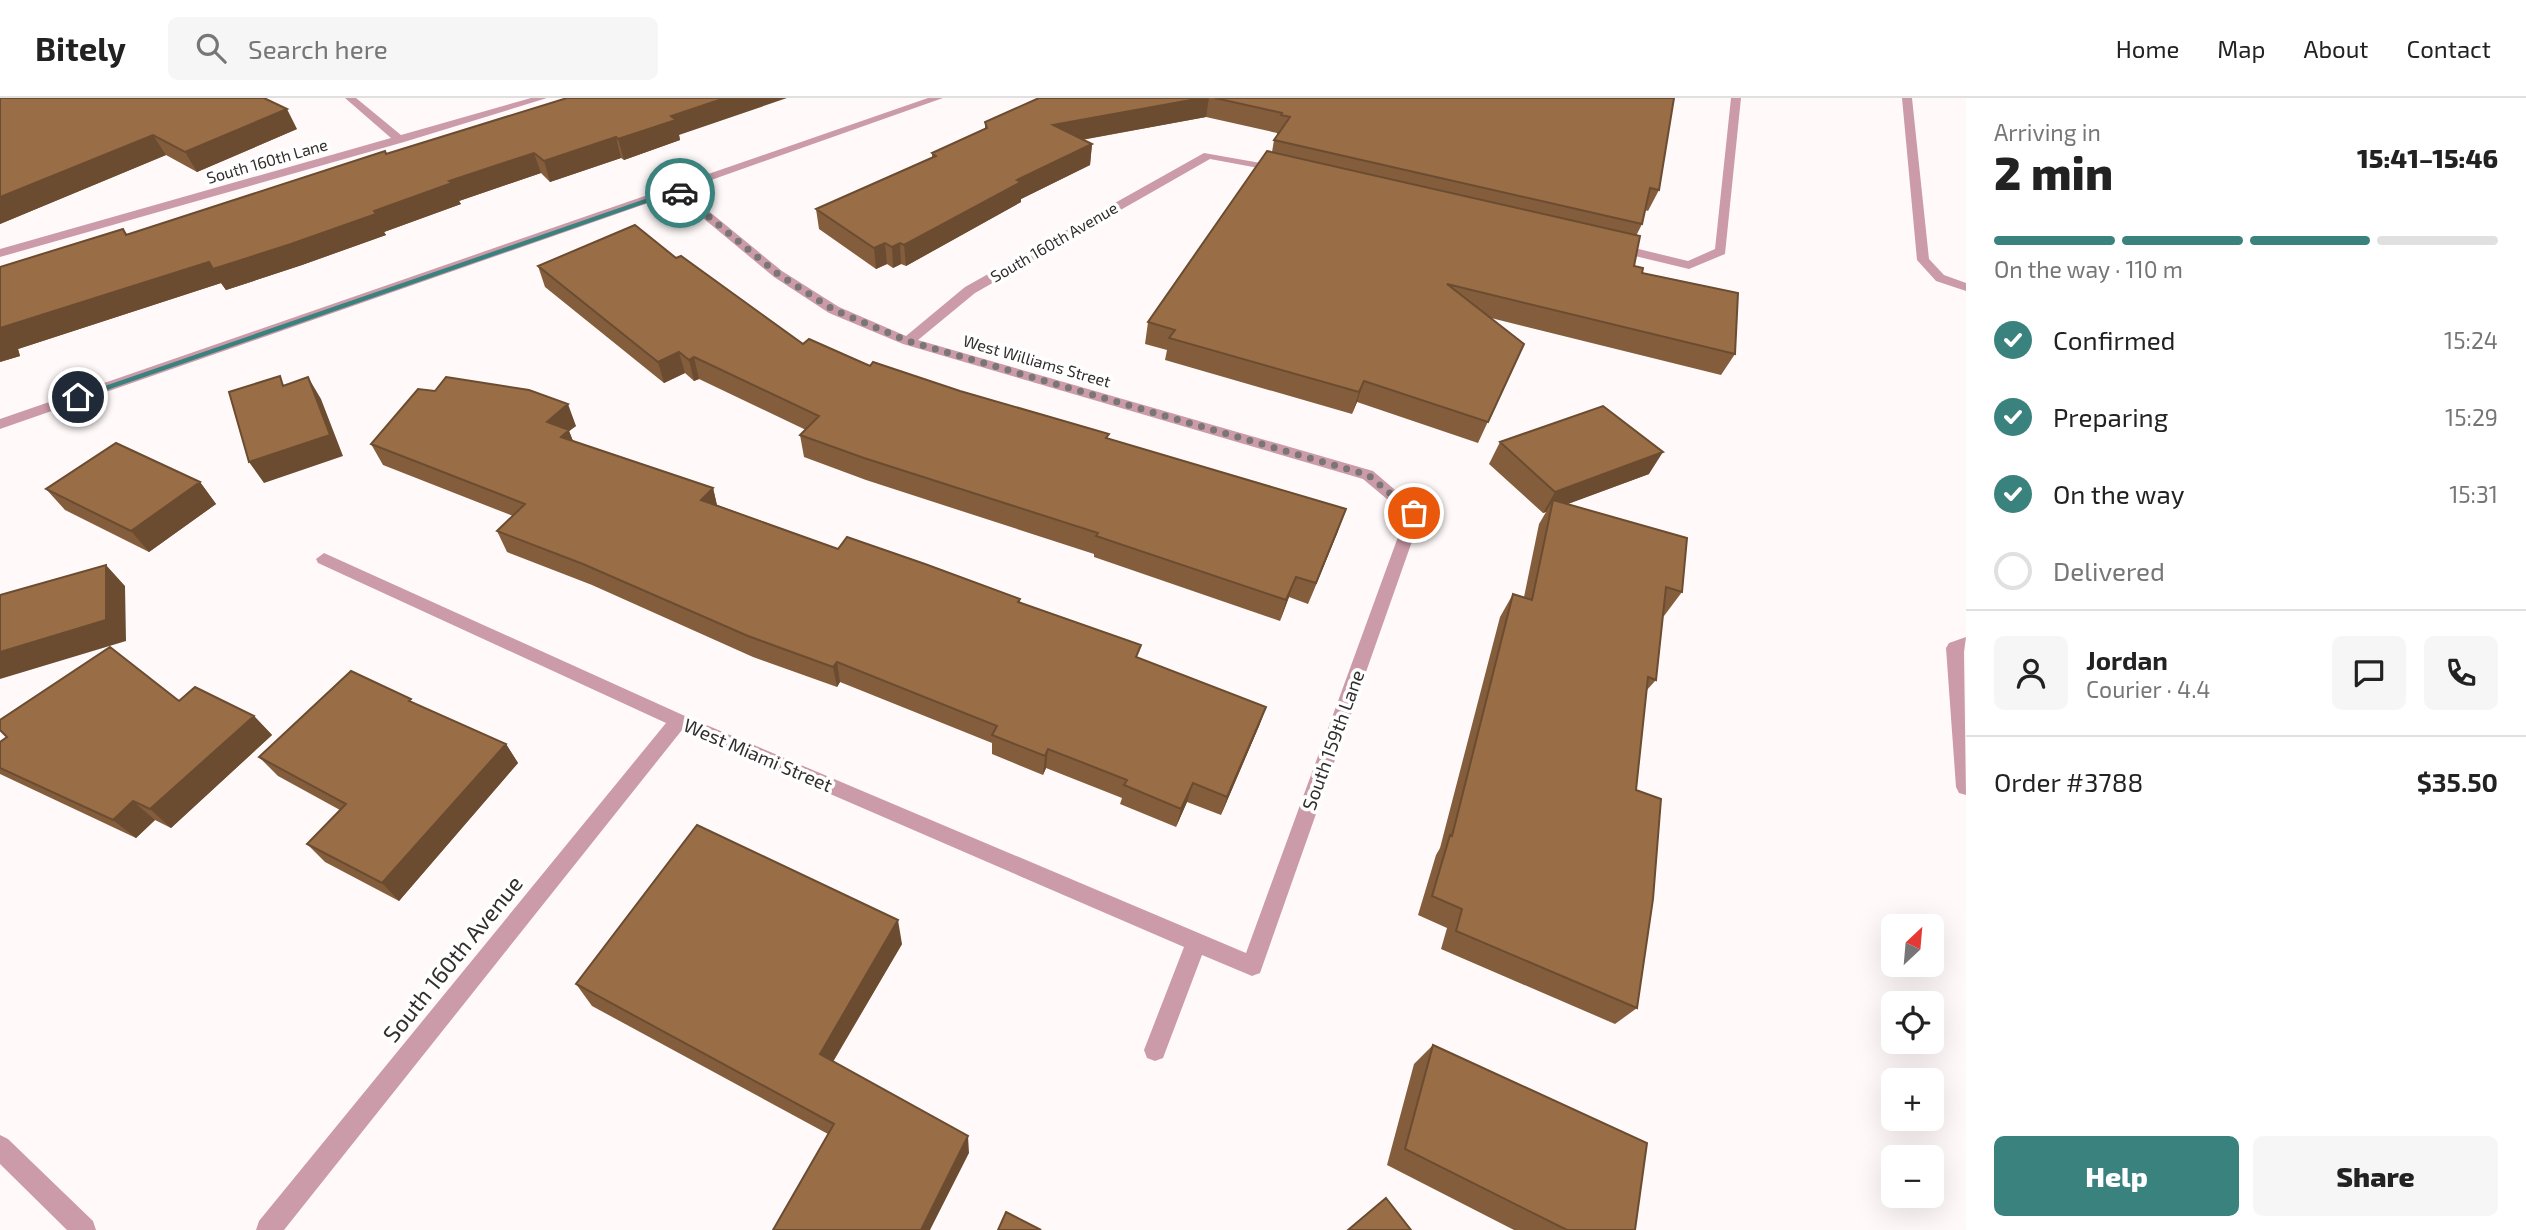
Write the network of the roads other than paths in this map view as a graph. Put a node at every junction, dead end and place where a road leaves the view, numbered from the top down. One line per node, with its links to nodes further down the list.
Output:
1 (350, 98): 6 (street)
2 (542, 98): 6 (street, South 160th Lane)
3 (938, 98): 8 (street)
4 (1736, 98): 9 (street)
5 (1907, 98): 11 (street)
6 (400, 140): 10 (street, South 160th Lane)
7 (1292, 172): 12 (street, South 160th Avenue)
8 (676, 190): 12 (street, West Williams Street); 13 (street)
9 (1596, 243)
10 (0, 253)
11 (1966, 287)
12 (908, 341): 14 (street, West Williams Street)
13 (0, 424)
14 (1414, 513): 20 (street, South 159th Lane)
15 (324, 559): 17 (street, West Miami Street)
16 (1966, 644): 18 (street)
17 (679, 721): 19 (street, West Miami Street); 24 (street, South 160th Avenue)
18 (1966, 787)
19 (1196, 943): 20 (street, West Miami Street); 21 (street)
20 (1252, 966)
21 (1155, 1051)
22 (0, 1147): 23 (street)
23 (84, 1230)
24 (268, 1230)

